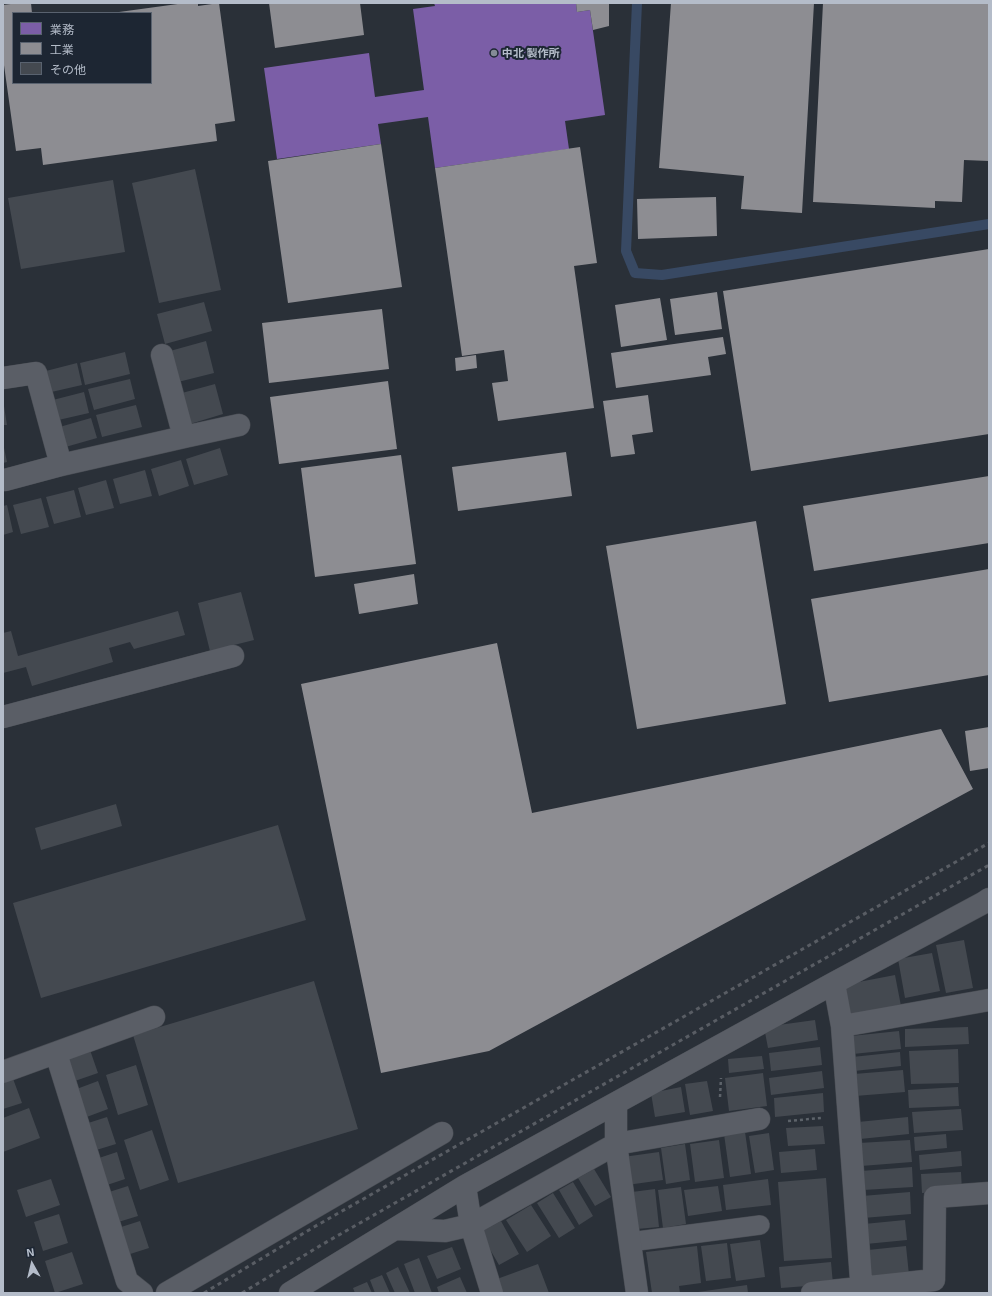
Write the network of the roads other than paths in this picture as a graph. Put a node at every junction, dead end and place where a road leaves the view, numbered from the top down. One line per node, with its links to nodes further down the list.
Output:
1 (162, 355): 4 (street)
2 (3, 378): 5 (street)
3 (239, 425): 4 (street)
4 (184, 437): 5 (street)
5 (61, 465): 6 (street)
6 (5, 480)
7 (233, 656): 8 (street)
8 (3, 717)
9 (989, 898): 10 (street)
10 (834, 983): 13 (street); 16 (street)
11 (989, 1000): 13 (street)
12 (154, 1017): 14 (street)
13 (842, 1026): 26 (street)
14 (56, 1053): 15 (street); 27 (street)
15 (3, 1072)
16 (616, 1104): 19 (street); 20 (street)
17 (759, 1119): 19 (street)
18 (442, 1133): 28 (street)
19 (616, 1144): 22 (street); 25 (street)
20 (465, 1186): 22 (street); 24 (street)
21 (989, 1193): 26 (street)
22 (470, 1225): 24 (street); 30 (street)
23 (760, 1225): 25 (lane)
24 (396, 1229): 29 (street)
25 (630, 1242): 31 (street)
26 (862, 1290): 32 (street)
27 (142, 1293)
28 (167, 1293)
29 (290, 1293)
30 (492, 1293)
31 (637, 1293)
32 (812, 1293)

